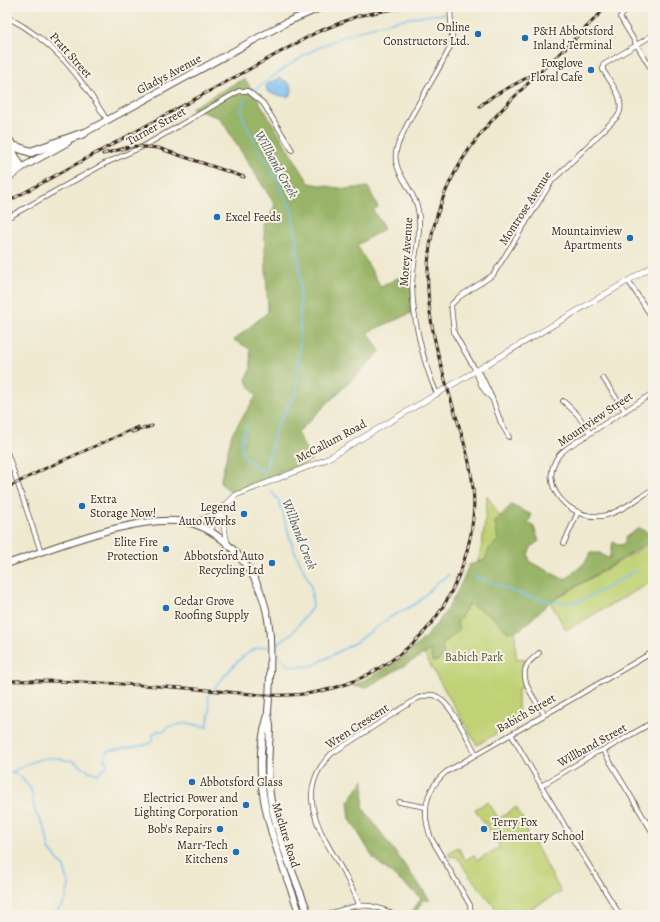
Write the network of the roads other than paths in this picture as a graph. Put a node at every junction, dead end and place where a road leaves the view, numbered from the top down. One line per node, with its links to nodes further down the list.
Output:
1 (322, 7): 8 (main road, Gladys Avenue)
2 (450, 7): 23 (street, Morey Avenue)
3 (630, 7): 6 (street)
4 (7, 16): 8 (street, Pratt Street)
5 (653, 35): 6 (street, Montrose Avenue)
6 (637, 45): 7 (street); 20 (street, Montrose Avenue)
7 (653, 72)
8 (107, 120): 9 (main road, Gladys Avenue)
9 (84, 133): 10 (highway); 14 (main road, Gladys Avenue)
10 (7, 139)
11 (7, 143): 14 (highway)
12 (292, 150): 16 (street, Turner Street)
13 (7, 156): 14 (highway)
14 (18, 168): 15 (highway)
15 (7, 179)
16 (7, 218)
17 (653, 266): 18 (street, McCallum Road)
18 (629, 282): 19 (street); 20 (street, McCallum Road)
19 (653, 319)
20 (476, 371): 23 (street, McCallum Road); 27 (street)
21 (603, 378): 25 (street)
22 (653, 393): 25 (street, Mountview Street)
23 (437, 394): 30 (street, McCallum Road)
24 (563, 401): 26 (street)
25 (625, 411): 26 (street, Mountview Street)
26 (590, 433): 31 (street, Mountview Street)
27 (509, 436)
28 (7, 452): 36 (street)
29 (653, 489): 31 (street)
30 (220, 511): 32 (street); 33 (street, McCallum Road); 34 (street)
31 (578, 512): 35 (street)
32 (193, 524): 33 (main road); 36 (main road)
33 (210, 532): 34 (main road, Maclure Road)
34 (226, 543): 40 (main road, Maclure Road)
35 (564, 543)
36 (41, 552): 37 (main road)
37 (7, 564)
38 (653, 652): 41 (street, Babich Street)
39 (539, 653): 41 (street)
40 (268, 713): 52 (main road, Maclure Road); 53 (main road, Maclure Road)
41 (544, 714): 43 (street, Babich Street)
42 (653, 722): 44 (street, Willband Street)
43 (511, 734): 45 (street, Babich Street); 46 (street)
44 (603, 750): 46 (street, Willband Street); 49 (street)
45 (476, 754): 48 (street, Babich Street); 50 (street, Wren Crescent)
46 (541, 786): 57 (street)
47 (399, 802): 48 (street)
48 (425, 806): 56 (street, Babich Street)
49 (653, 833)
50 (359, 905): 54 (street); 55 (street)
51 (653, 910): 58 (street)
52 (300, 915)
53 (309, 915)
54 (326, 915)
55 (394, 915)
56 (471, 915)
57 (620, 915)
58 (644, 915)

